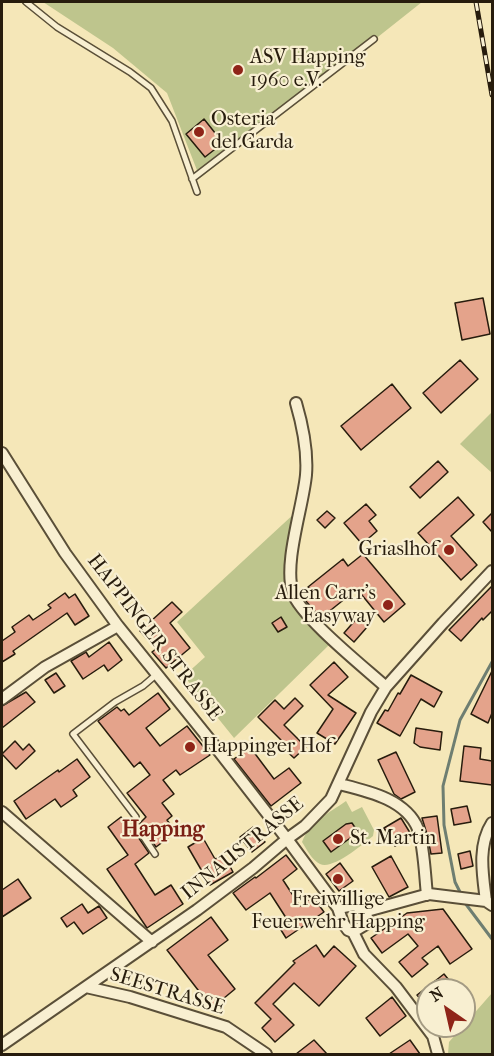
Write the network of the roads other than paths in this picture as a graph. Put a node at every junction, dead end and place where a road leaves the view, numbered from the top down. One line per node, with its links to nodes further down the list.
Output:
1 (26, 2): 3 (lane)
2 (374, 39): 3 (lane)
3 (192, 179): 4 (lane)
4 (197, 192)
5 (296, 403): 10 (street)
6 (2, 453): 8 (street, HAPPINGER STRASSE)
7 (492, 571): 10 (street, INNAUSTRASSE)
8 (118, 626): 9 (street, HAPPINGER STRASSE); 11 (street)
9 (157, 674): 15 (street, HAPPINGER STRASSE); 17 (lane)
10 (386, 687): 12 (street, INNAUSTRASSE)
11 (2, 699)
12 (339, 784): 15 (street, INNAUSTRASSE); 18 (street)
13 (2, 812): 23 (street)
14 (492, 824): 16 (street)
15 (287, 839): 20 (street, HAPPINGER STRASSE); 23 (street, INNAUSTRASSE)
16 (489, 843): 19 (street)
17 (155, 854)
18 (427, 895): 19 (street); 21 (street)
19 (489, 903)
20 (338, 908): 21 (street); 22 (street, HAPPINGER STRASSE)
21 (367, 910): 22 (street)
22 (353, 933): 27 (street, HAPPINGER STRASSE)
23 (152, 942): 24 (street, INNAUSTRASSE)
24 (86, 987): 25 (street, INNAUSTRASSE); 26 (street, SEESTRASSE)
25 (2, 1045)
26 (266, 1054)
27 (438, 1054)

